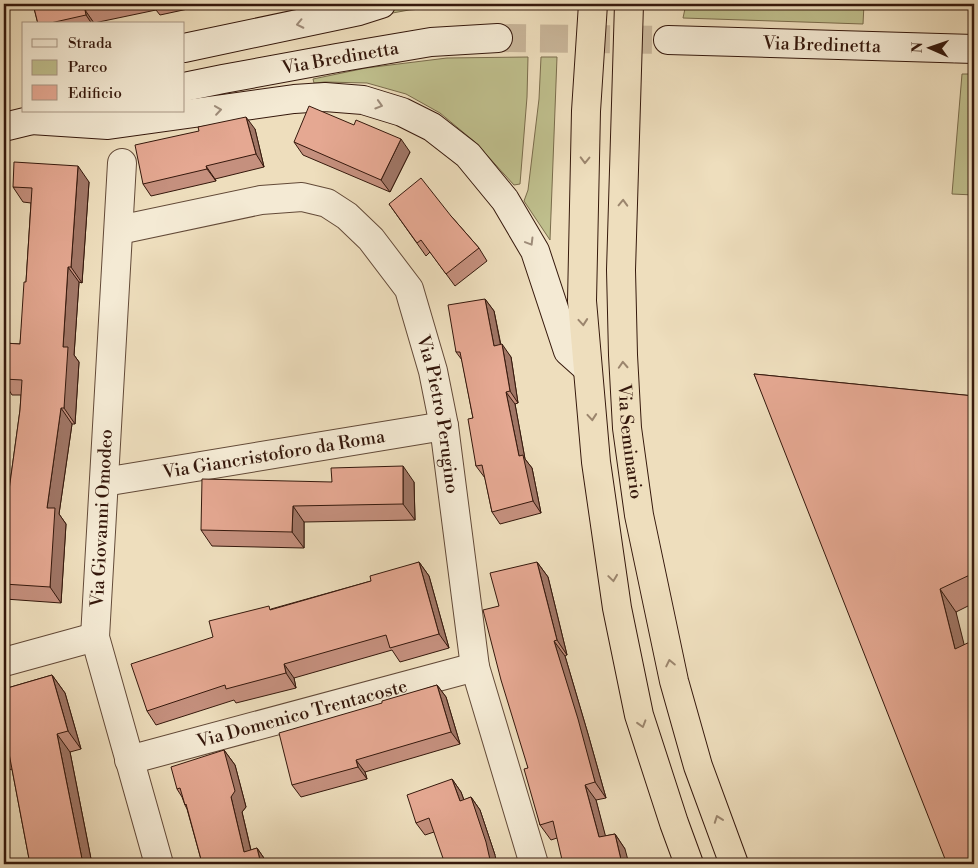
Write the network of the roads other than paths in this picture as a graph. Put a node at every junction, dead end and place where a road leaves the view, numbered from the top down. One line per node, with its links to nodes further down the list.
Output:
1 (381, 4): 8 (street, one-way to 8)
2 (572, 4): 11 (highway)
3 (593, 4): 11 (highway, Via Seminario)
4 (629, 4): 14 (highway, Via Seminario)
5 (648, 4): 14 (highway)
6 (498, 38): 10 (street, Via Bredinetta)
7 (668, 40): 9 (street, Via Bredinetta)
8 (185, 48)
9 (974, 49)
10 (185, 87)
11 (586, 111): 18 (highway, Via Seminario, one-way to 18)
12 (65, 112): 13 (street)
13 (37, 116): 15 (street); 18 (street, one-way to 18)
14 (626, 118): 28 (highway, Via Seminario, one-way to 14)
15 (4, 127)
16 (122, 163): 17 (street, Via Giovanni Omodeo)
17 (119, 230): 19 (street, Via Pietro Perugino); 20 (street, Via Giovanni Omodeo)
18 (587, 368): 27 (highway, Via Seminario, one-way to 27)
19 (444, 426): 20 (street, Via Giancristoforo da Roma); 23 (street, Via Pietro Perugino)
20 (104, 482): 21 (street, Via Giovanni Omodeo)
21 (95, 637): 22 (street); 24 (street, Via Giovanni Omodeo)
22 (4, 662)
23 (475, 667): 24 (street, Via Domenico Trentacoste); 26 (street, Via Pietro Perugino)
24 (129, 760): 25 (street, Via Giovanni Omodeo)
25 (159, 864)
26 (534, 864)
27 (689, 864)
28 (734, 864)

